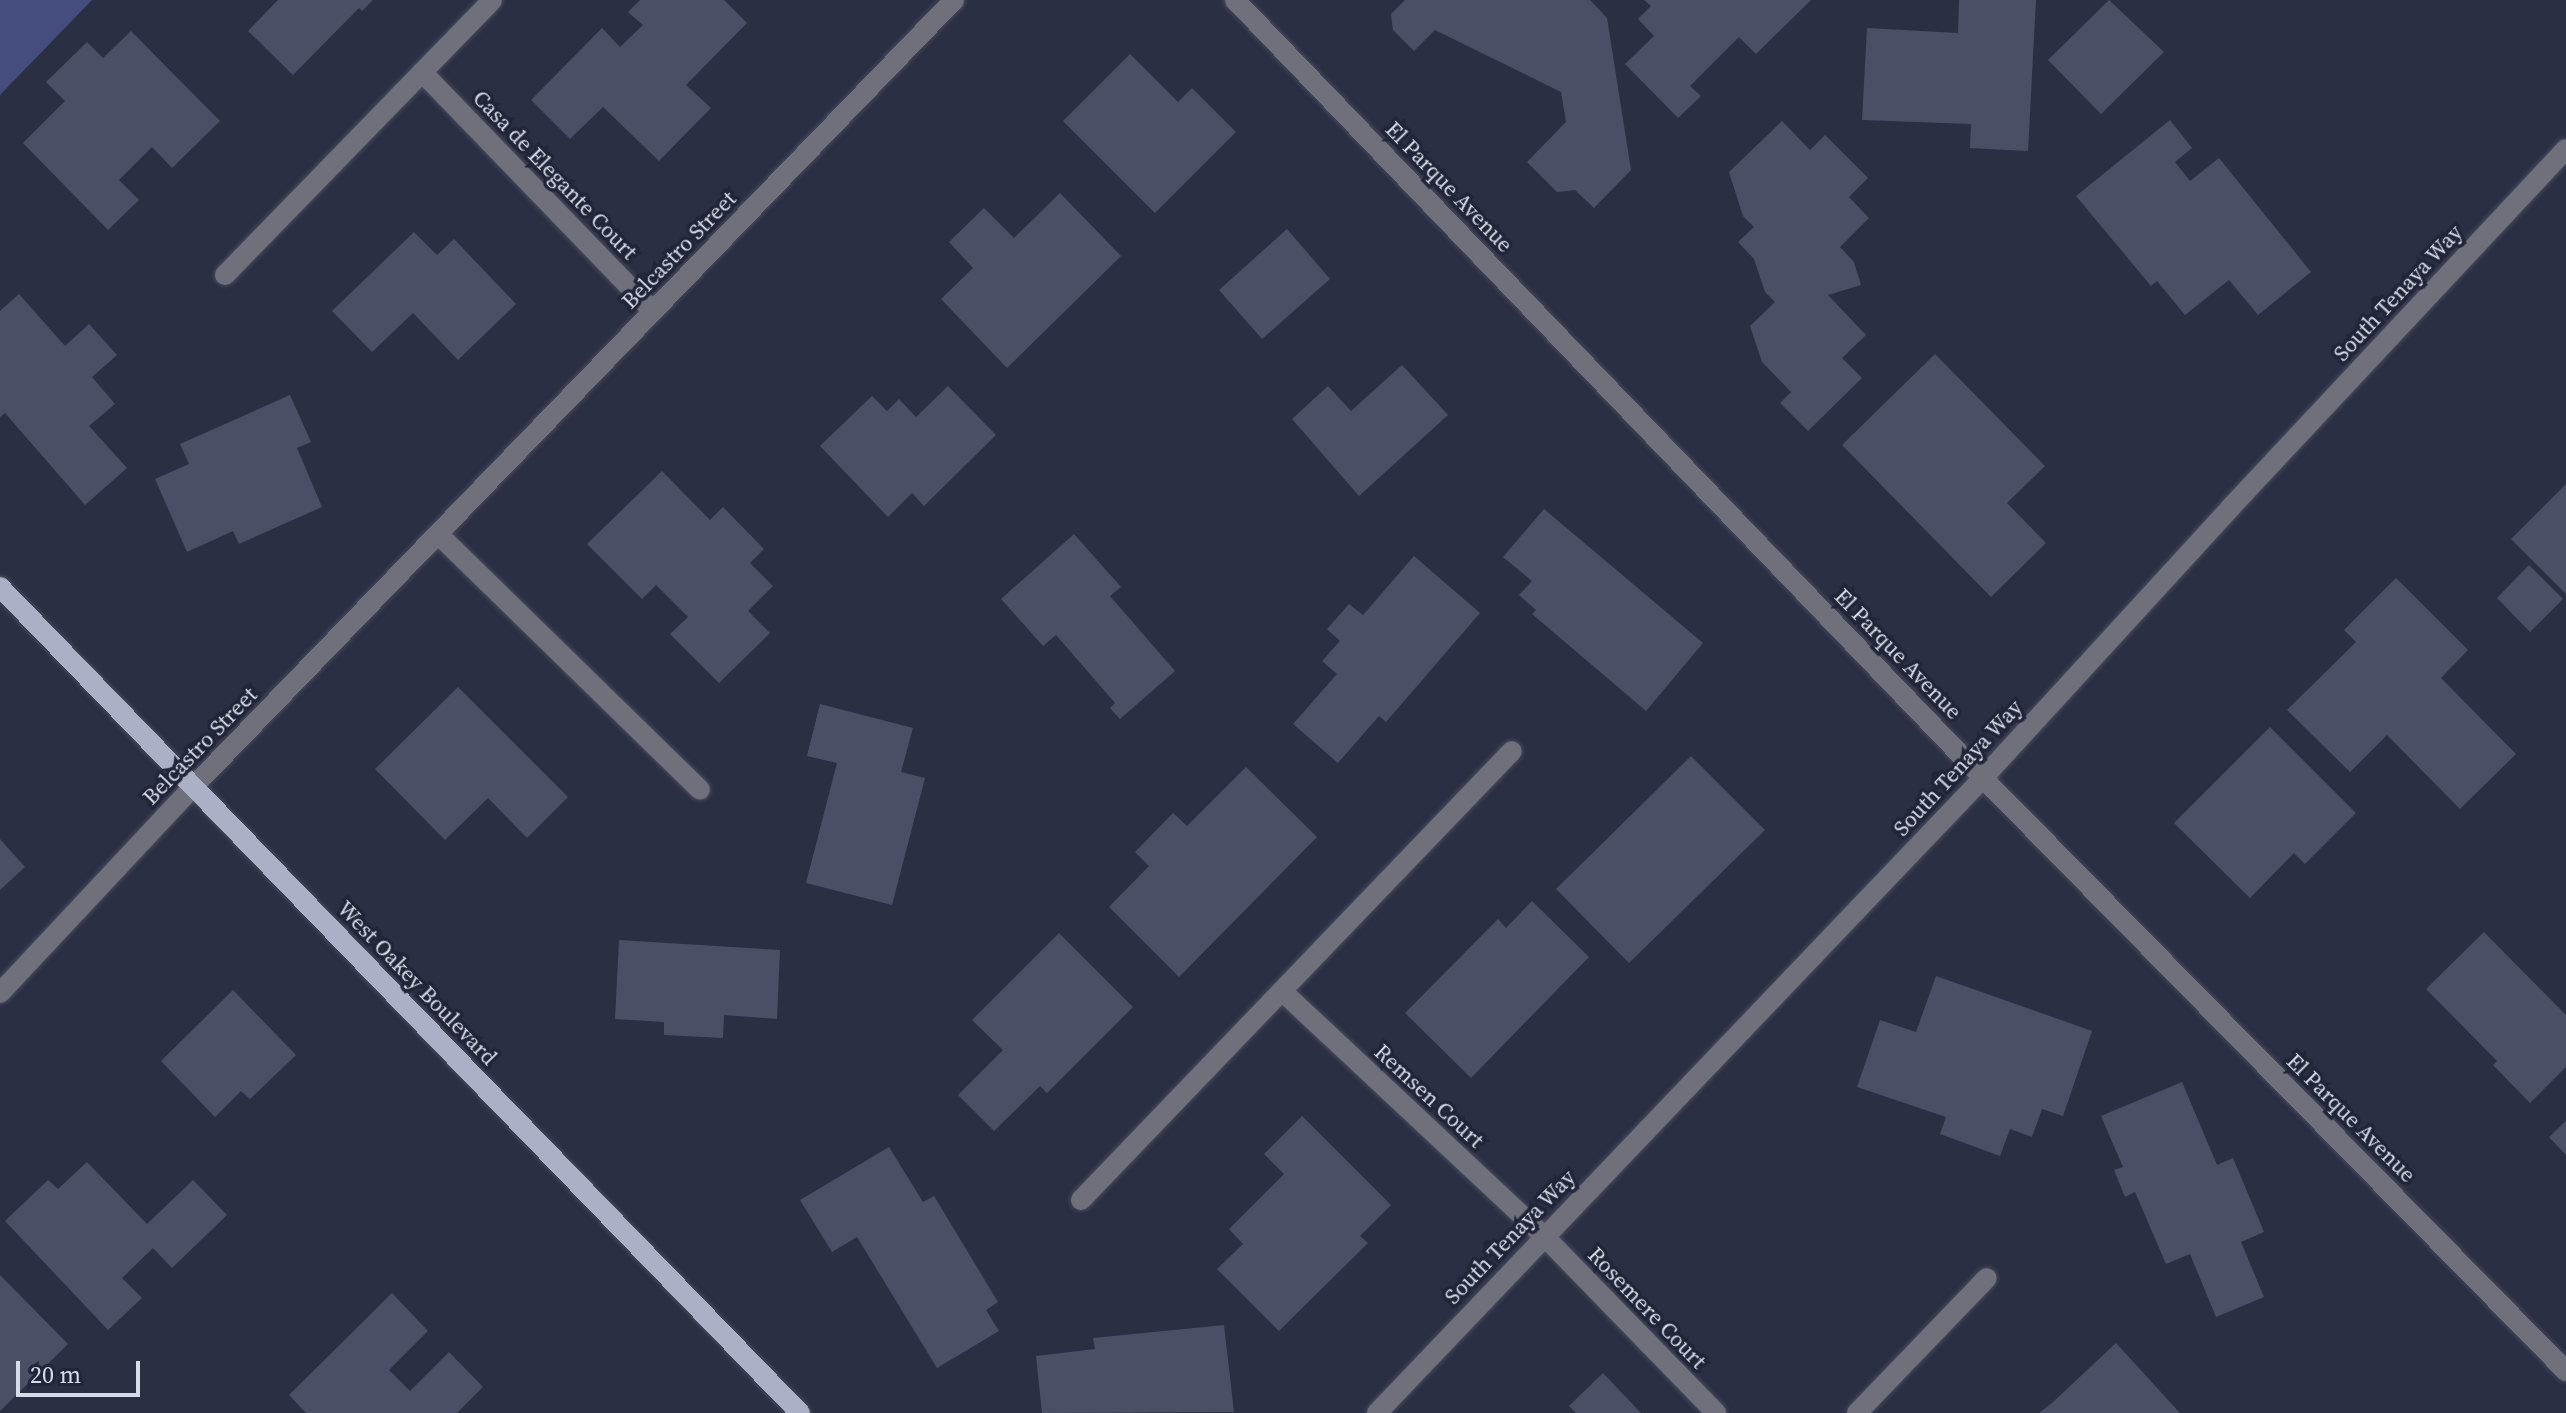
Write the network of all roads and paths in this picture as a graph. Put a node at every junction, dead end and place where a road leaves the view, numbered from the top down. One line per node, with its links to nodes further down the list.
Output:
1 (492, 0): 4 (street)
2 (954, 0): 7 (street, Belcastro Street)
3 (1235, 0): 11 (street, El Parque Avenue)
4 (422, 72): 6 (street); 7 (street, Casa de Elegante Court)
5 (2566, 149): 11 (street, South Tenaya Way)
6 (225, 275)
7 (653, 311): 8 (street, Belcastro Street)
8 (438, 534): 12 (street, Belcastro Street); 13 (street)
9 (0, 587): 12 (main road, West Oakey Boulevard)
10 (1512, 751): 14 (street)
11 (1983, 778): 17 (street, South Tenaya Way); 19 (street, El Parque Avenue)
12 (193, 787): 15 (street, Belcastro Street); 20 (main road, West Oakey Boulevard)
13 (700, 790)
14 (1282, 991): 16 (street); 17 (street, Remsen Court)
15 (0, 993)
16 (1081, 1200)
17 (1544, 1236): 21 (street, South Tenaya Way); 22 (street, Rosemere Court)
18 (1987, 1278): 23 (street)
19 (2566, 1371)
20 (800, 1413)
21 (1377, 1413)
22 (1716, 1413)
23 (1857, 1413)

